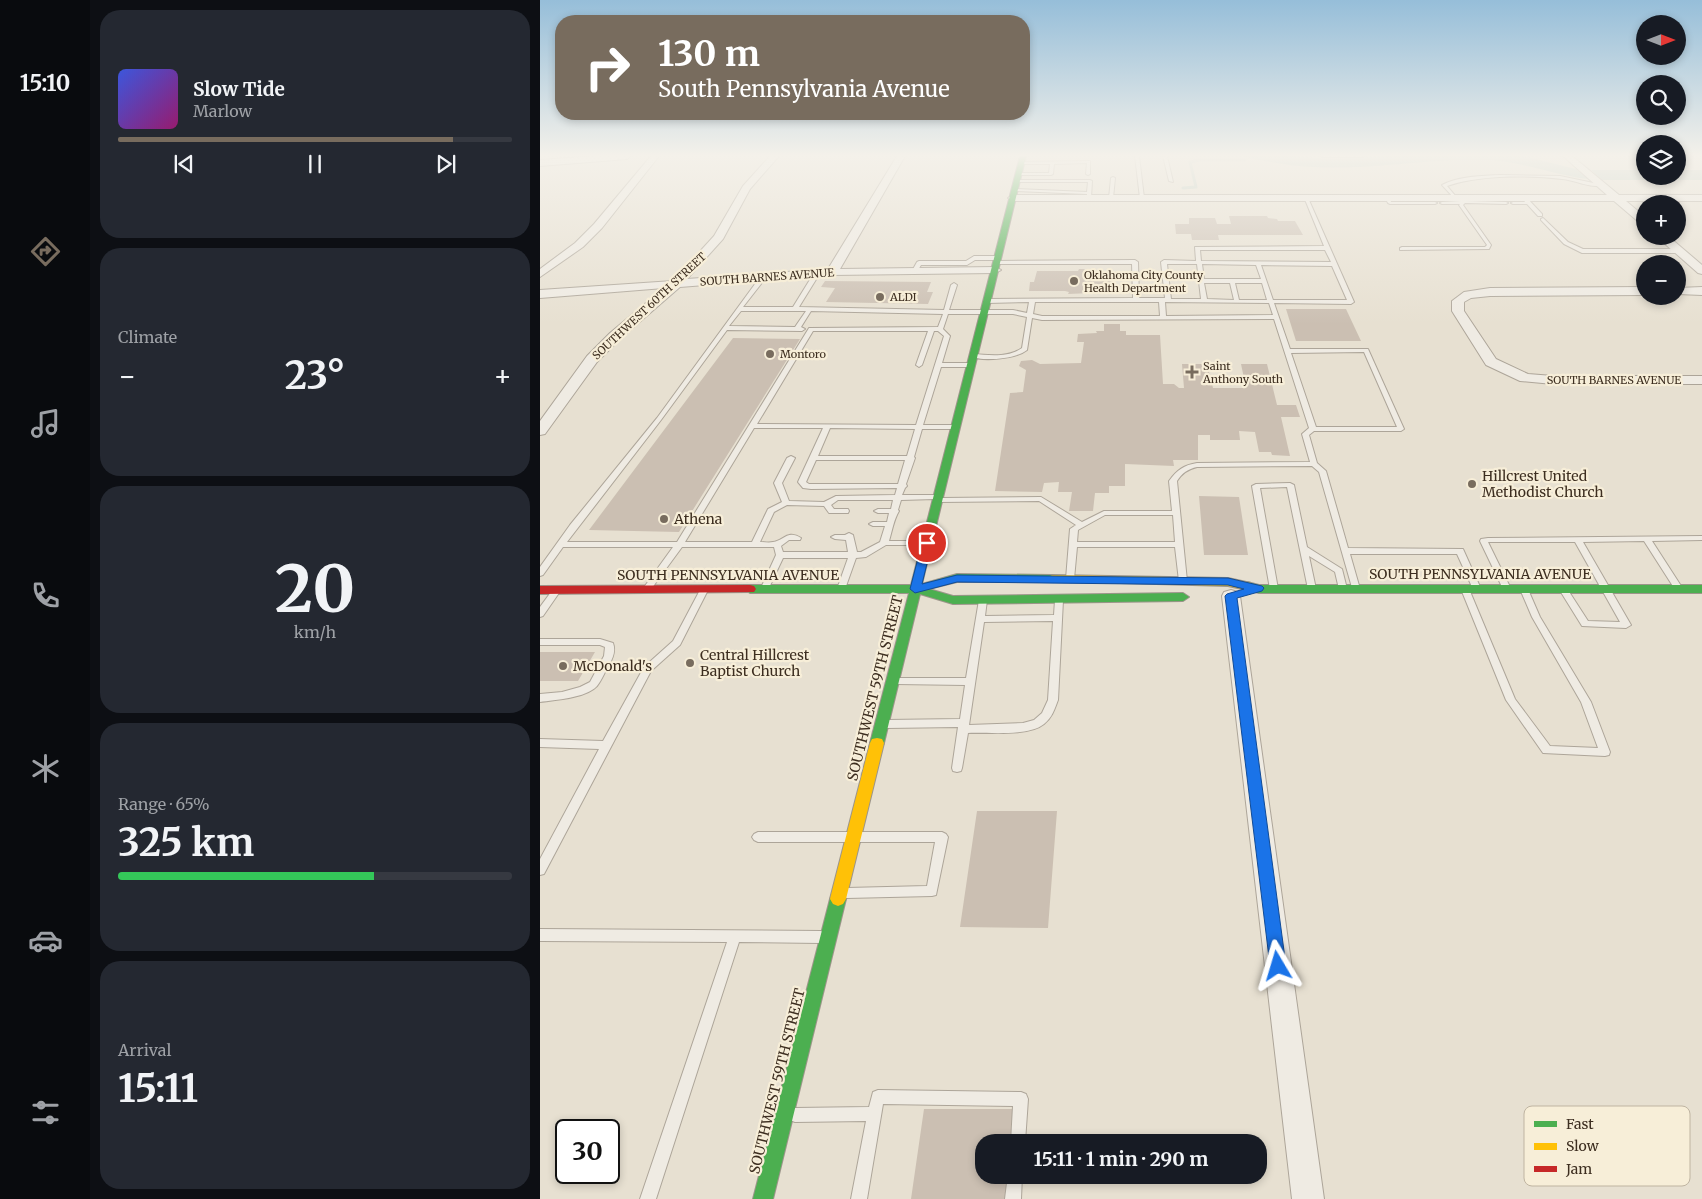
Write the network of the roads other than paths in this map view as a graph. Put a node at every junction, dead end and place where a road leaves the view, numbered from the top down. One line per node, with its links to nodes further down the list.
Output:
1 (609, 212): 19 (street)
2 (733, 212): 24 (street, SOUTHWEST 60TH STREET)
3 (868, 212): 17 (street)
4 (1009, 212): 12 (main road, SOUTHWEST 59TH STREET)
5 (1312, 212): 9 (lane)
6 (1467, 212): 10 (lane)
7 (1537, 212): 11 (lane)
8 (1671, 245): 11 (street)
9 (1328, 248): 13 (lane); 15 (lane)
10 (1402, 249)
11 (1679, 252): 16 (street)
12 (997, 263): 17 (street, SOUTH BARNES AVENUE); 30 (lane); 36 (main road, SOUTHWEST 59TH STREET)
13 (1199, 263): 14 (lane); 21 (lane); 31 (lane)
14 (1258, 263): 15 (lane); 23 (lane)
15 (1334, 264): 34 (lane)
16 (1702, 271)
17 (832, 272): 18 (street, SOUTH BARNES AVENUE)
18 (817, 273): 20 (street, SOUTH BARNES AVENUE); 38 (lane)
19 (540, 274)
20 (760, 277): 24 (street, SOUTH BARNES AVENUE); 37 (lane)
21 (1202, 281): 22 (lane); 35 (lane)
22 (1232, 281): 23 (lane); 33 (lane)
23 (1264, 281): 34 (lane)
24 (676, 284): 29 (street, SOUTH BARNES AVENUE); 60 (street, SOUTHWEST 60TH STREET)
25 (954, 286): 40 (lane)
26 (1636, 291): 53 (street)
27 (1686, 291): 28 (street)
28 (1702, 291)
29 (540, 294)
30 (1136, 300): 31 (lane); 32 (lane)
31 (1165, 300): 35 (lane); 43 (lane)
32 (1032, 301): 36 (lane); 41 (lane)
33 (1237, 301): 34 (lane); 35 (lane)
34 (1271, 301): 42 (lane)
35 (1204, 302)
36 (986, 307): 40 (lane); 41 (lane); 50 (main road, SOUTHWEST 59TH STREET)
37 (739, 309): 38 (lane); 44 (lane)
38 (795, 309): 39 (lane)
39 (809, 310): 40 (lane); 45 (lane)
40 (946, 312): 48 (lane)
41 (1030, 314): 43 (lane); 50 (lane)
42 (1276, 317): 43 (lane); 49 (lane)
43 (1163, 318)
44 (725, 328): 45 (lane); 84 (lane)
45 (797, 329): 46 (lane)
46 (811, 329): 47 (lane); 55 (lane)
47 (932, 329): 48 (lane); 51 (lane)
48 (940, 329): 52 (lane)
49 (1288, 350): 59 (lane); 59 (lane)
50 (972, 360): 52 (lane); 58 (main road, SOUTHWEST 59TH STREET)
51 (919, 365)
52 (938, 365): 57 (lane)
53 (1525, 378): 54 (street, SOUTH BARNES AVENUE)
54 (1702, 380)
55 (752, 426): 56 (lane); 86 (lane)
56 (828, 426): 57 (lane); 62 (lane)
57 (918, 427): 58 (lane); 63 (lane)
58 (956, 427): 67 (main road, SOUTHWEST 59TH STREET)
59 (1312, 429): 64 (lane)
60 (540, 431)
61 (791, 458): 68 (lane)
62 (813, 458): 63 (lane); 65 (lane)
63 (911, 458): 65 (lane)
64 (1314, 464): 73 (lane); 91 (lane)
65 (903, 486): 66 (lane)
66 (900, 497): 67 (lane); 69 (lane); 72 (lane)
67 (938, 498): 76 (lane); 83 (main road, SOUTHWEST 59TH STREET)
68 (786, 503): 69 (lane); 87 (lane)
69 (826, 504): 70 (lane)
70 (845, 511)
71 (878, 511): 72 (lane)
72 (895, 511): 75 (lane)
73 (1176, 513): 76 (lane); 85 (lane)
74 (873, 524): 75 (lane)
75 (891, 524): 82 (lane)
76 (1082, 525): 89 (lane)
77 (797, 538): 88 (lane)
78 (835, 538): 93 (lane)
79 (1702, 538): 80 (lane)
80 (1647, 539): 81 (lane); 109 (lane)
81 (1578, 540): 105 (lane); 108 (lane)
82 (884, 543): 83 (lane); 93 (lane)
83 (927, 543): 104 (main road, SOUTHWEST 59TH STREET)
84 (561, 544): 86 (lane); 94 (lane)
85 (1179, 544): 89 (lane); 96 (lane)
86 (679, 545): 87 (lane); 113 (lane)
87 (755, 545): 88 (lane)
88 (777, 545): 92 (lane)
89 (1072, 545): 95 (lane)
90 (1303, 548): 98 (lane); 99 (lane); 100 (lane)
91 (1345, 551): 101 (lane); 102 (lane)
92 (780, 555): 93 (lane); 115 (lane)
93 (853, 555): 103 (lane)
94 (540, 573)
95 (1070, 579): 96 (main road, SOUTH PENNSYLVANIA AVENUE); 104 (main road, SOUTH PENNSYLVANIA AVENUE)
96 (1183, 581): 97 (main road, SOUTH PENNSYLVANIA AVENUE)
97 (1258, 588): 98 (main road, SOUTH PENNSYLVANIA AVENUE); 116 (main road, SOUTH PENNSYLVANIA AVENUE)
98 (1274, 588): 99 (main road, SOUTH PENNSYLVANIA AVENUE)
99 (1312, 588): 100 (main road, SOUTH PENNSYLVANIA AVENUE)
100 (1343, 588): 101 (main road, SOUTH PENNSYLVANIA AVENUE)
101 (1356, 588): 102 (main road, SOUTH PENNSYLVANIA AVENUE)
102 (1471, 588): 105 (main road, SOUTH PENNSYLVANIA AVENUE); 106 (lane)
103 (841, 589): 104 (main road, SOUTH PENNSYLVANIA AVENUE); 115 (main road, SOUTH PENNSYLVANIA AVENUE)
104 (915, 589): 118 (main road, SOUTH PENNSYLVANIA AVENUE); 124 (main road, SOUTHWEST 59TH STREET)
105 (1507, 589): 106 (main road, SOUTH PENNSYLVANIA AVENUE)
106 (1524, 589): 107 (main road, SOUTH PENNSYLVANIA AVENUE)
107 (1563, 589): 108 (main road, SOUTH PENNSYLVANIA AVENUE); 108 (lane)
108 (1607, 589): 109 (main road, SOUTH PENNSYLVANIA AVENUE)
109 (1680, 589): 110 (main road, SOUTH PENNSYLVANIA AVENUE)
110 (1702, 589)
111 (540, 590): 112 (main road, SOUTH PENNSYLVANIA AVENUE)
112 (557, 590): 113 (main road, SOUTH PENNSYLVANIA AVENUE); 120 (lane)
113 (646, 590): 114 (main road, SOUTH PENNSYLVANIA AVENUE)
114 (704, 590): 115 (main road, SOUTH PENNSYLVANIA AVENUE); 130 (lane)
115 (764, 590)
116 (1226, 596): 147 (street)
117 (1197, 597): 119 (main road, SOUTH PENNSYLVANIA AVENUE)
118 (983, 600): 119 (main road, SOUTH PENNSYLVANIA AVENUE); 122 (lane)
119 (1059, 600): 121 (lane)
120 (540, 614)
121 (1059, 618): 122 (lane); 128 (lane)
122 (980, 619): 125 (lane)
123 (540, 642): 126 (lane)
124 (893, 681): 125 (lane); 127 (main road, SOUTHWEST 59TH STREET)
125 (970, 682): 128 (lane)
126 (540, 698)
127 (882, 724): 128 (lane); 133 (main road, SOUTHWEST 59TH STREET)
128 (963, 726): 131 (lane)
129 (540, 743): 130 (lane)
130 (606, 745): 134 (lane)
131 (957, 768)
132 (758, 837): 133 (lane)
133 (854, 838): 135 (main road, SOUTHWEST 59TH STREET); 135 (lane)
134 (540, 870)
135 (840, 893): 138 (main road, SOUTHWEST 59TH STREET)
136 (540, 935): 137 (lane)
137 (735, 936): 138 (lane); 143 (lane)
138 (829, 938): 140 (main road, SOUTHWEST 59TH STREET)
139 (874, 1114): 140 (lane); 141 (lane); 145 (lane)
140 (784, 1115): 144 (main road, SOUTHWEST 59TH STREET)
141 (1019, 1134)
142 (1014, 1184): 146 (lane)
143 (648, 1199)
144 (763, 1199)
145 (859, 1199)
146 (1013, 1199)
147 (1308, 1199)

